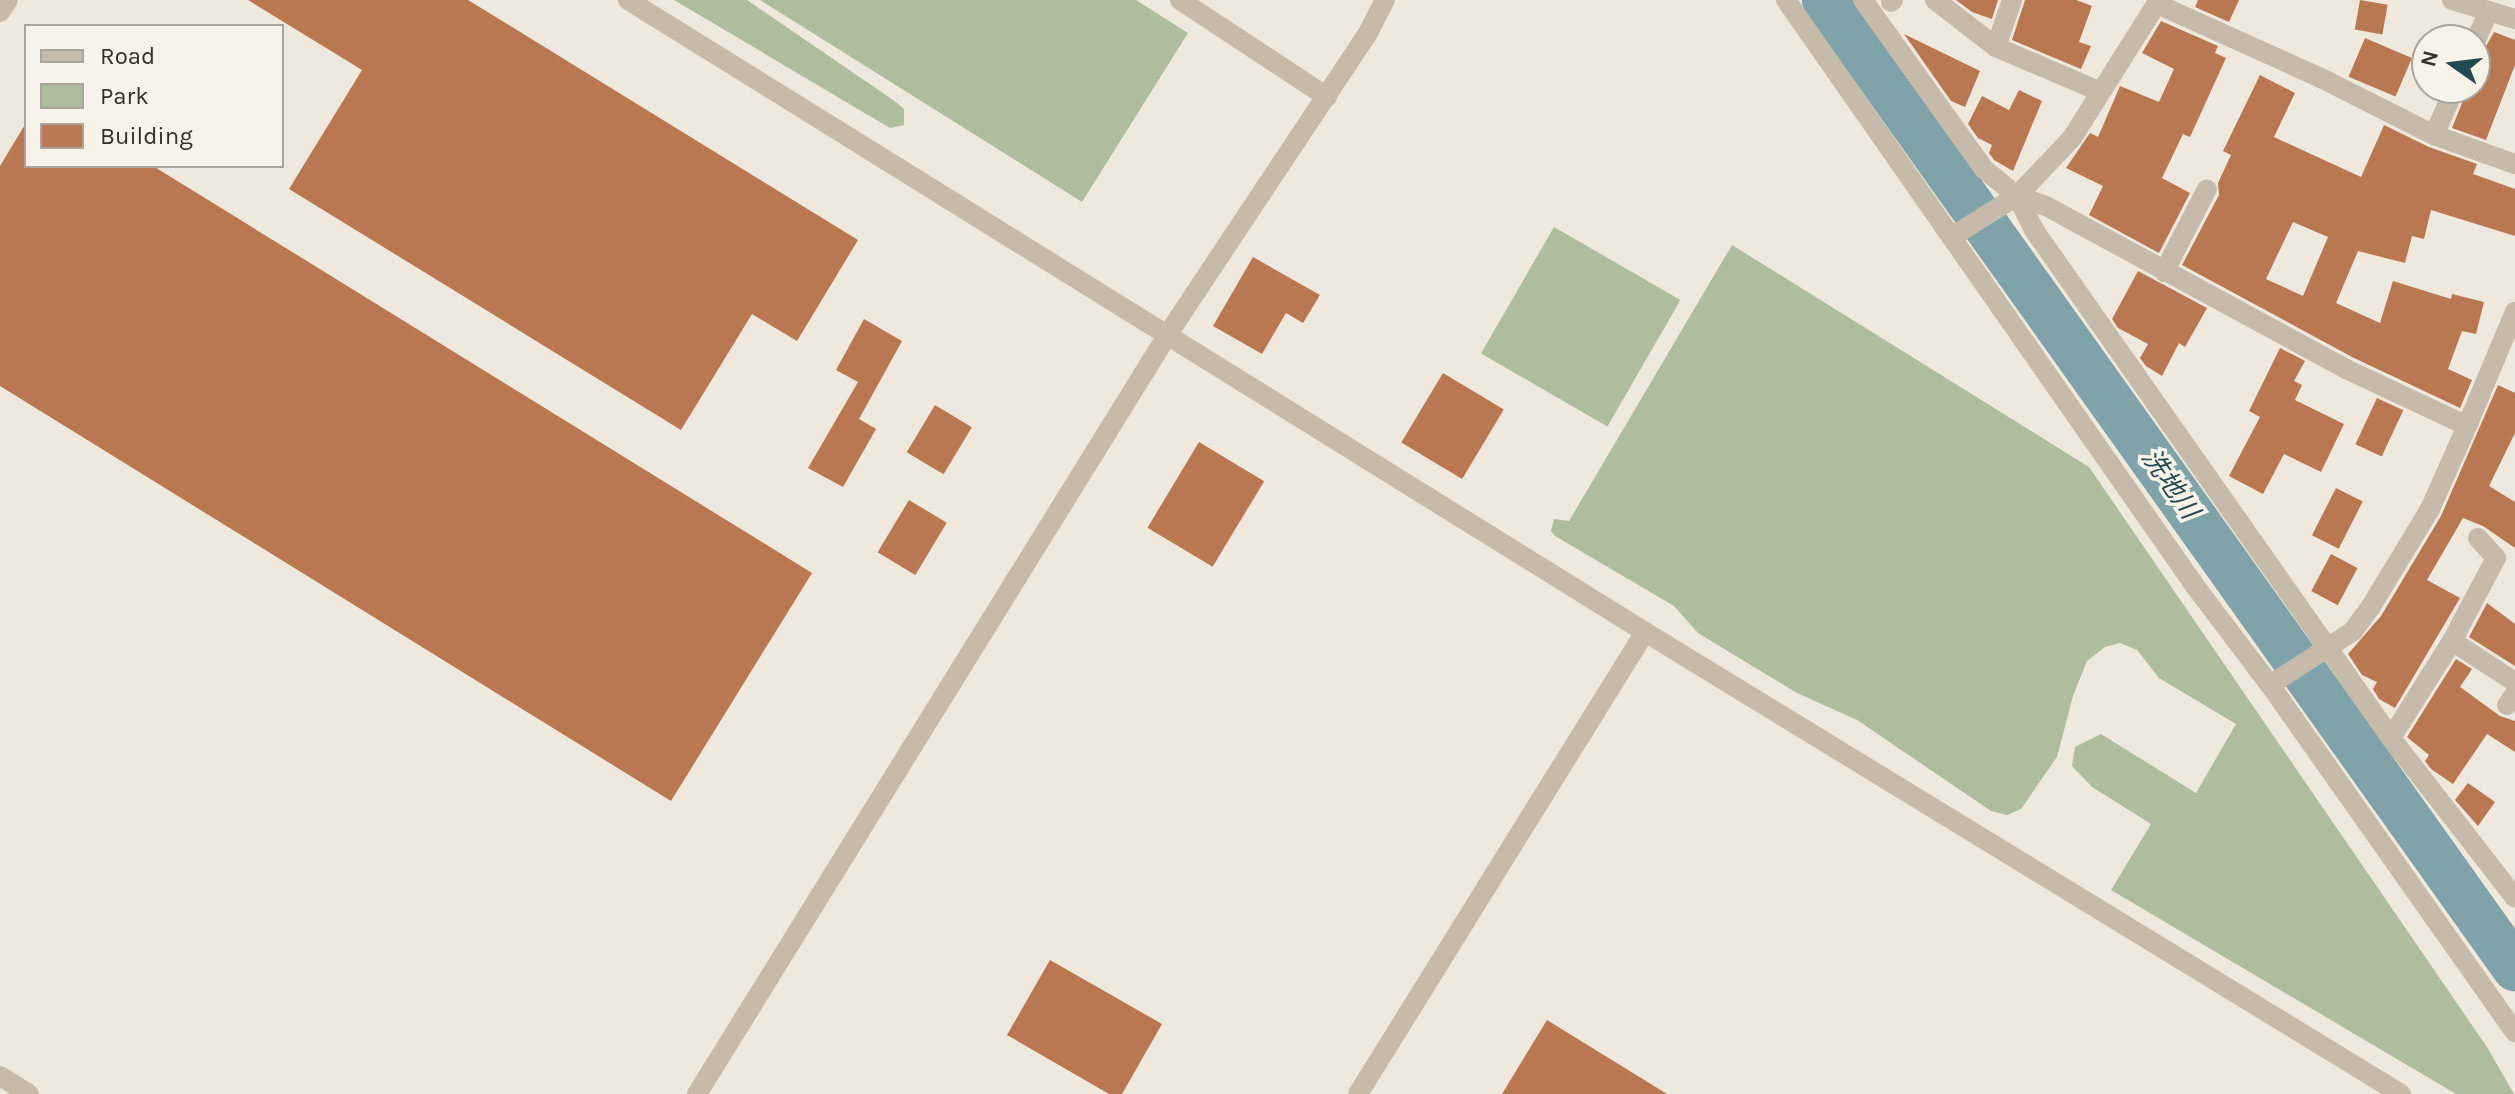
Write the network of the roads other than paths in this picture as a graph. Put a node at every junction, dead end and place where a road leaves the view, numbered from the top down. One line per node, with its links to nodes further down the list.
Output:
1 (8, 0): 11 (street)
2 (628, 0): 24 (street)
3 (1180, 0): 15 (street)
4 (1385, 0): 15 (street)
5 (1786, 0): 21 (street)
6 (1863, 0): 20 (street)
7 (1935, 0): 13 (street)
8 (2012, 0): 13 (street)
9 (2452, 0): 12 (street)
10 (2158, 2): 14 (street); 17 (street)
11 (0, 12)
12 (2504, 12)
13 (1996, 47): 14 (street)
14 (2101, 92): 20 (street)
15 (1327, 97): 24 (street)
16 (2448, 104): 17 (street)
17 (2434, 135): 18 (street)
18 (2515, 164)
19 (2207, 189): 22 (street)
20 (2013, 199): 21 (street); 22 (street); 29 (street)
21 (1960, 232): 30 (street)
22 (2164, 272): 25 (street)
23 (2515, 312): 25 (street)
24 (1168, 334): 27 (street); 37 (street)
25 (2467, 426): 29 (street)
26 (2478, 538): 28 (street)
27 (1645, 632): 38 (street); 39 (street)
28 (2452, 641): 31 (street); 32 (street)
29 (2322, 652): 30 (street); 32 (street)
30 (2275, 681): 34 (street)
31 (2515, 682)
32 (2391, 738): 33 (street)
33 (2515, 898)
34 (2515, 1032)
35 (0, 1076): 36 (street)
36 (29, 1094)
37 (697, 1094)
38 (1358, 1094)
39 (2401, 1094)

